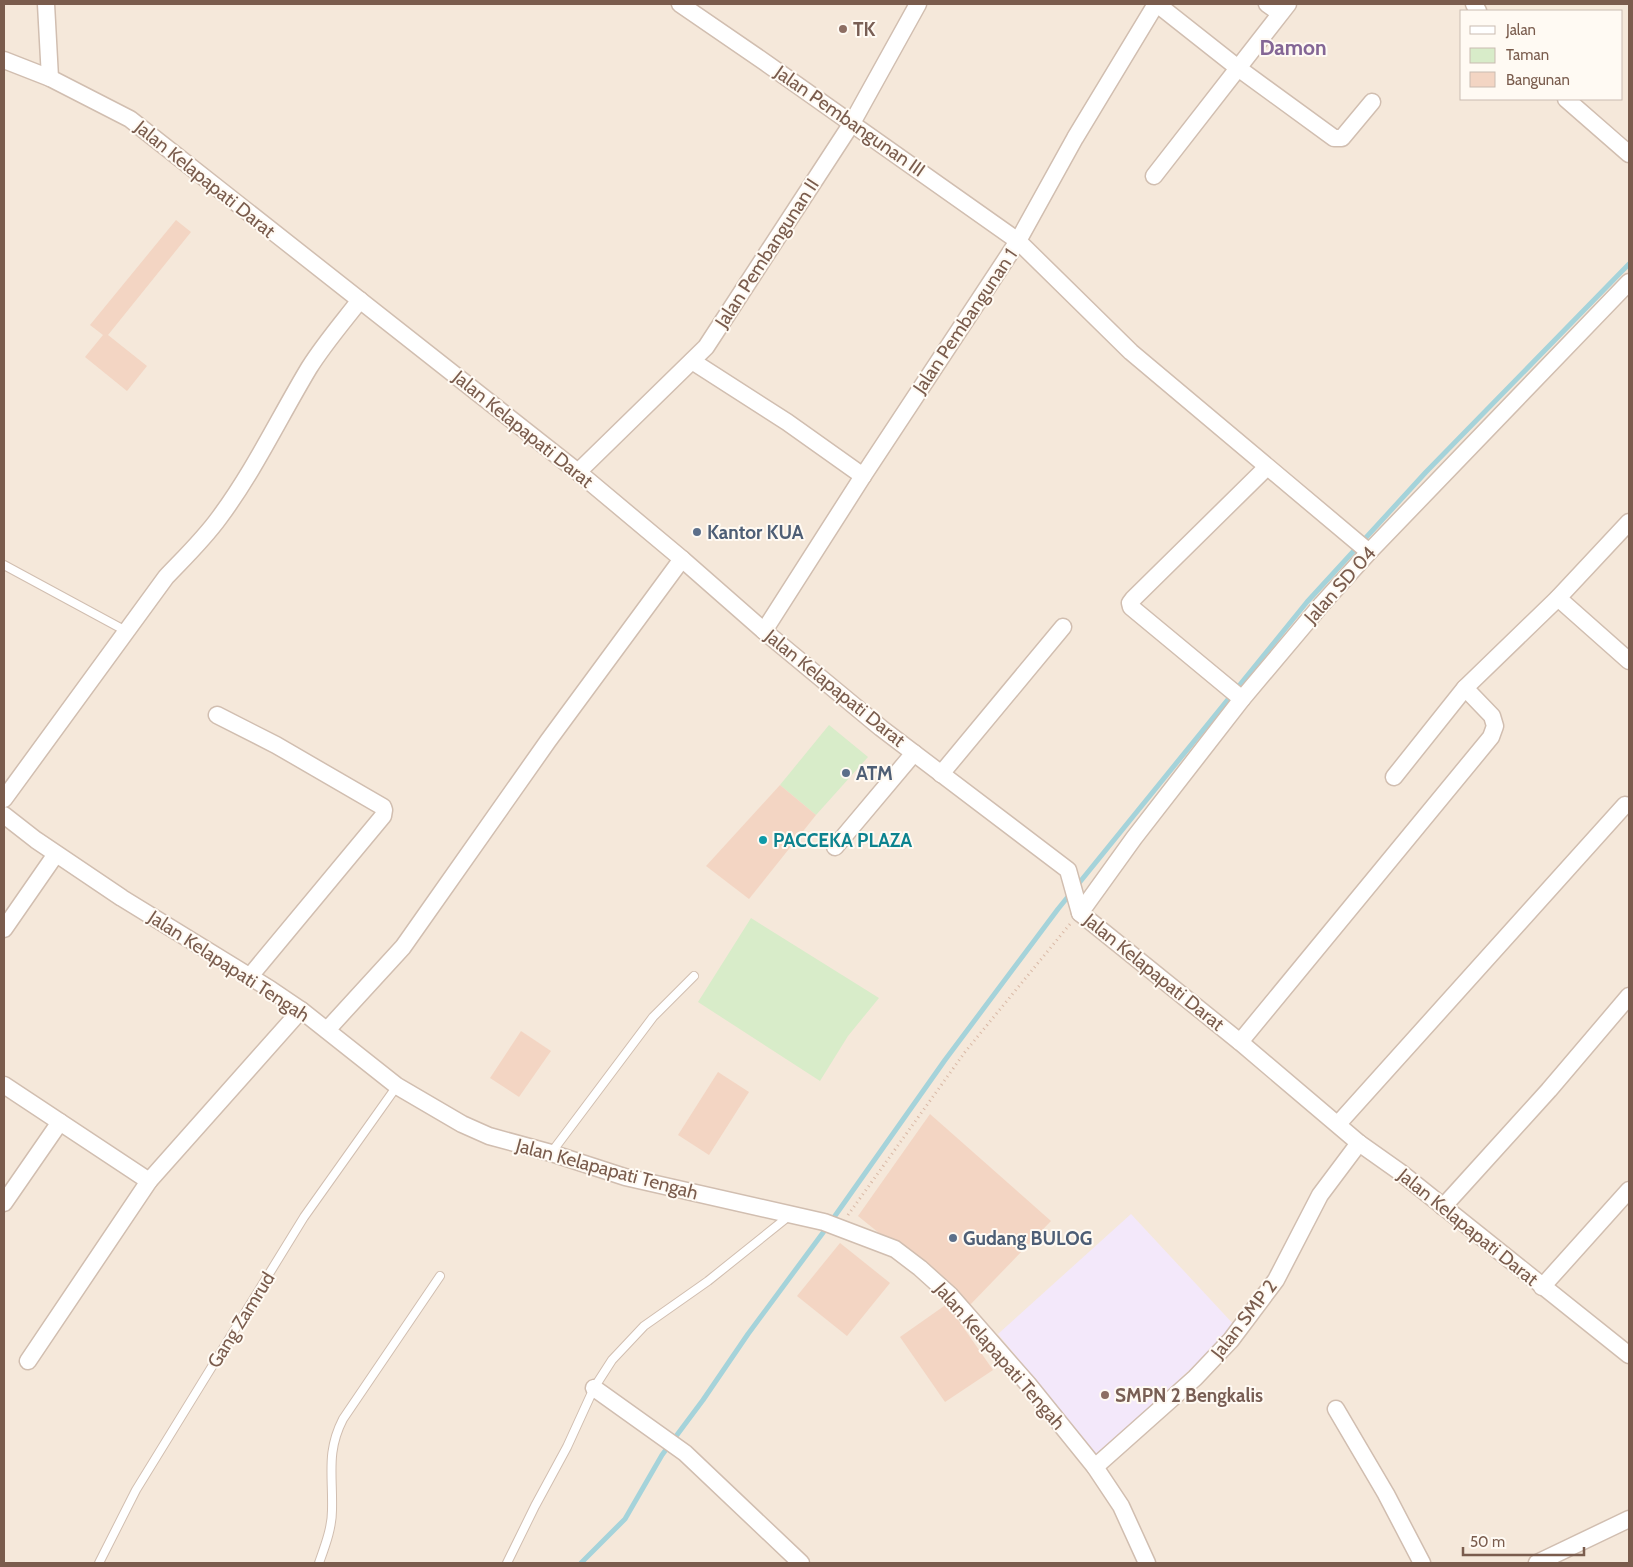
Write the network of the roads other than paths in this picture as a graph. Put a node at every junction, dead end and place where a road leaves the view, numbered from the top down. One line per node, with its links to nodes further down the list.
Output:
1 (46, 4): 8 (street)
2 (680, 4): 11 (street, Jalan Pembangunan III)
3 (918, 4): 11 (street, Jalan Pembangunan II)
4 (1156, 4): 7 (street); 14 (street, Jalan Pembangunan 1)
5 (1278, 7): 7 (street)
6 (4, 60): 8 (street, Jalan Kelapapati Darat)
7 (1238, 68): 10 (street); 13 (street)
8 (50, 78): 16 (street, Jalan Kelapapati Darat)
9 (1567, 100): 12 (street)
10 (1372, 102)
11 (852, 123): 14 (street, Jalan Pembangunan III); 17 (street, Jalan Pembangunan II)
12 (1629, 154)
13 (1154, 176)
14 (1018, 241): 18 (street, Jalan Pembangunan III); 20 (street, Jalan Pembangunan 1)
15 (1629, 282): 22 (street, Jalan SD 04)
16 (360, 300): 19 (street, Jalan Kelapapati Darat); 27 (street)
17 (692, 361): 19 (street, Jalan Pembangunan II); 20 (street)
18 (1267, 467): 22 (street, Jalan Pembangunan III); 31 (street)
19 (578, 472): 23 (street, Jalan Kelapapati Darat)
20 (863, 476): 28 (street, Jalan Pembangunan 1)
21 (1629, 522): 25 (street)
22 (1362, 547): 31 (street, Jalan SD 04)
23 (682, 559): 28 (street, Jalan Kelapapati Darat); 47 (street)
24 (4, 565): 27 (lane)
25 (1558, 598): 29 (street); 30 (street)
26 (1063, 627): 34 (street)
27 (126, 631): 36 (street)
28 (764, 631): 33 (street, Jalan Kelapapati Darat)
29 (1629, 661)
30 (1465, 688): 35 (street); 48 (street)
31 (1237, 695): 41 (street, Jalan SD 04)
32 (217, 715): 43 (street)
33 (914, 753): 34 (street, Jalan Kelapapati Darat); 39 (street)
34 (941, 774): 41 (street, Jalan Kelapapati Darat)
35 (1394, 777)
36 (4, 799)
37 (1625, 805): 52 (street)
38 (4, 815): 40 (street, Jalan Kelapapati Tengah)
39 (835, 847)
40 (56, 854): 42 (street); 43 (street, Jalan Kelapapati Tengah)
41 (1080, 913): 48 (street, Jalan Kelapapati Darat)
42 (4, 929)
43 (251, 975): 46 (street, Jalan Kelapapati Tengah)
44 (694, 976): 54 (lane)
45 (1629, 996): 58 (street)
46 (301, 1010): 47 (street, Jalan Kelapapati Tengah); 55 (street)
47 (327, 1030): 50 (street, Jalan Kelapapati Tengah)
48 (1240, 1042): 52 (street, Jalan Kelapapati Darat)
49 (4, 1085): 51 (street)
50 (397, 1086): 54 (street, Jalan Kelapapati Tengah); 68 (lane, Gang Zamrud)
51 (60, 1122): 55 (street); 57 (street)
52 (1338, 1124): 53 (street, Jalan Kelapapati Darat)
53 (1359, 1143): 58 (street, Jalan Kelapapati Darat); 66 (street, Jalan SMP 2)
54 (551, 1153): 59 (street, Jalan Kelapapati Tengah)
55 (149, 1181): 63 (street)
56 (1629, 1190): 61 (street)
57 (4, 1203)
58 (1443, 1207): 61 (street, Jalan Kelapapati Darat)
59 (790, 1215): 64 (lane); 66 (street, Jalan Kelapapati Tengah)
60 (440, 1276): 69 (lane)
61 (1542, 1287): 62 (street, Jalan Kelapapati Darat)
62 (1629, 1355)
63 (28, 1361)
64 (594, 1388): 70 (lane); 71 (street)
65 (1336, 1409): 73 (street)
66 (1096, 1467): 72 (street, Jalan Kelapapati Tengah)
67 (1629, 1519): 74 (street)
68 (99, 1563)
69 (319, 1563)
70 (507, 1563)
71 (801, 1563)
72 (1147, 1563)
73 (1422, 1563)
74 (1537, 1563)

